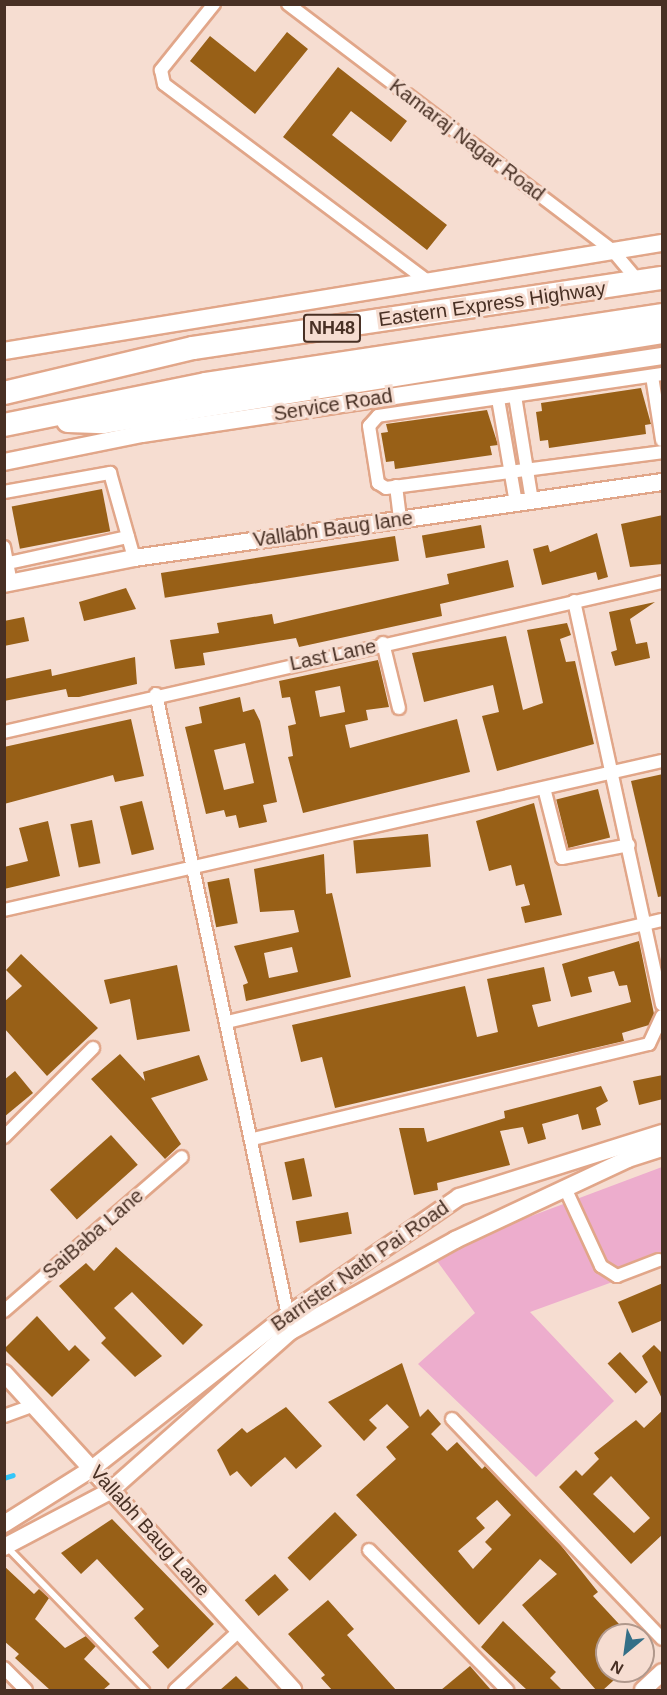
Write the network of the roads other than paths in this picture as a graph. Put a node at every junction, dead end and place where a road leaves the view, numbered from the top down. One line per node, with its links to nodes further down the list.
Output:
1 (214, 4): 6 (street)
2 (288, 4): 4 (street, Kamaraj Nagar Road)
3 (663, 243): 4 (street)
4 (613, 251): 6 (street); 7 (street, Kamaraj Nagar Road)
5 (663, 278): 7 (highway, Eastern Express Highway / NH48)
6 (427, 281): 10 (street)
7 (639, 282): 13 (highway, Eastern Express Highway / NH48)
8 (663, 315): 16 (highway, Eastern Express Highway / NH48)
9 (663, 332): 16 (highway)
10 (4, 351)
11 (663, 356): 20 (street, Service Road)
12 (657, 375): 14 (street); 18 (street)
13 (4, 393)
14 (515, 396): 15 (street); 21 (street)
15 (498, 399): 22 (street); 24 (street)
16 (27, 420): 17 (highway, Eastern Express Highway / NH48)
17 (4, 425)
18 (663, 440)
19 (663, 452): 21 (street)
20 (4, 462)
21 (526, 470): 22 (street); 26 (street)
22 (510, 472): 24 (street); 26 (street)
23 (663, 482): 26 (street, Vallabh Baug lane)
24 (396, 486): 27 (street)
25 (4, 492): 28 (street)
26 (524, 502): 27 (street, Vallabh Baug lane)
27 (400, 520): 30 (street, Vallabh Baug lane)
28 (128, 537): 30 (street); 31 (street)
29 (4, 547): 31 (street)
30 (134, 558): 33 (street, Vallabh Baug lane)
31 (6, 564): 33 (street)
32 (663, 582): 34 (street, Last Lane)
33 (8, 583)
34 (574, 601): 35 (street, Last Lane); 40 (street)
35 (383, 644): 36 (street, Last Lane); 37 (street)
36 (156, 694): 38 (street, Last Lane); 43 (street)
37 (399, 708)
38 (4, 732)
39 (663, 761): 40 (street)
40 (612, 772): 41 (street); 42 (street)
41 (544, 788): 42 (street); 43 (street)
42 (629, 845): 46 (street)
43 (193, 866): 44 (street); 49 (street)
44 (4, 910)
45 (663, 920): 46 (street)
46 (646, 924): 47 (street); 49 (street)
47 (663, 1005)
48 (663, 1016): 53 (street)
49 (227, 1022): 53 (street)
50 (93, 1048): 52 (street)
51 (663, 1133): 59 (street, Barrister Nath Pai Road)
52 (4, 1137)
53 (253, 1139): 59 (street)
54 (663, 1148): 56 (street)
55 (182, 1157): 58 (street, SaiBaba Lane)
56 (566, 1188): 57 (street); 59 (street)
57 (659, 1260)
58 (4, 1311)
59 (290, 1323): 64 (street, Barrister Nath Pai Road); 65 (street)
60 (4, 1373): 61 (street, Vallabh Baug Lane)
61 (34, 1405): 62 (street); 64 (street, Vallabh Baug Lane)
62 (4, 1416)
63 (452, 1419): 70 (street)
64 (93, 1468): 65 (street, Vallabh Baug Lane); 66 (street, Barrister Nath Pai Road)
65 (110, 1491): 67 (street); 69 (street, Vallabh Baug Lane)
66 (4, 1524)
67 (5, 1546): 74 (lane)
68 (369, 1550): 77 (street)
69 (240, 1630): 75 (street); 76 (street, Vallabh Baug Lane)
70 (663, 1639)
71 (4, 1668): 73 (street)
72 (663, 1672): 78 (street)
73 (26, 1690)
74 (146, 1690)
75 (175, 1690)
76 (293, 1690)
77 (507, 1690)
78 (643, 1690)

